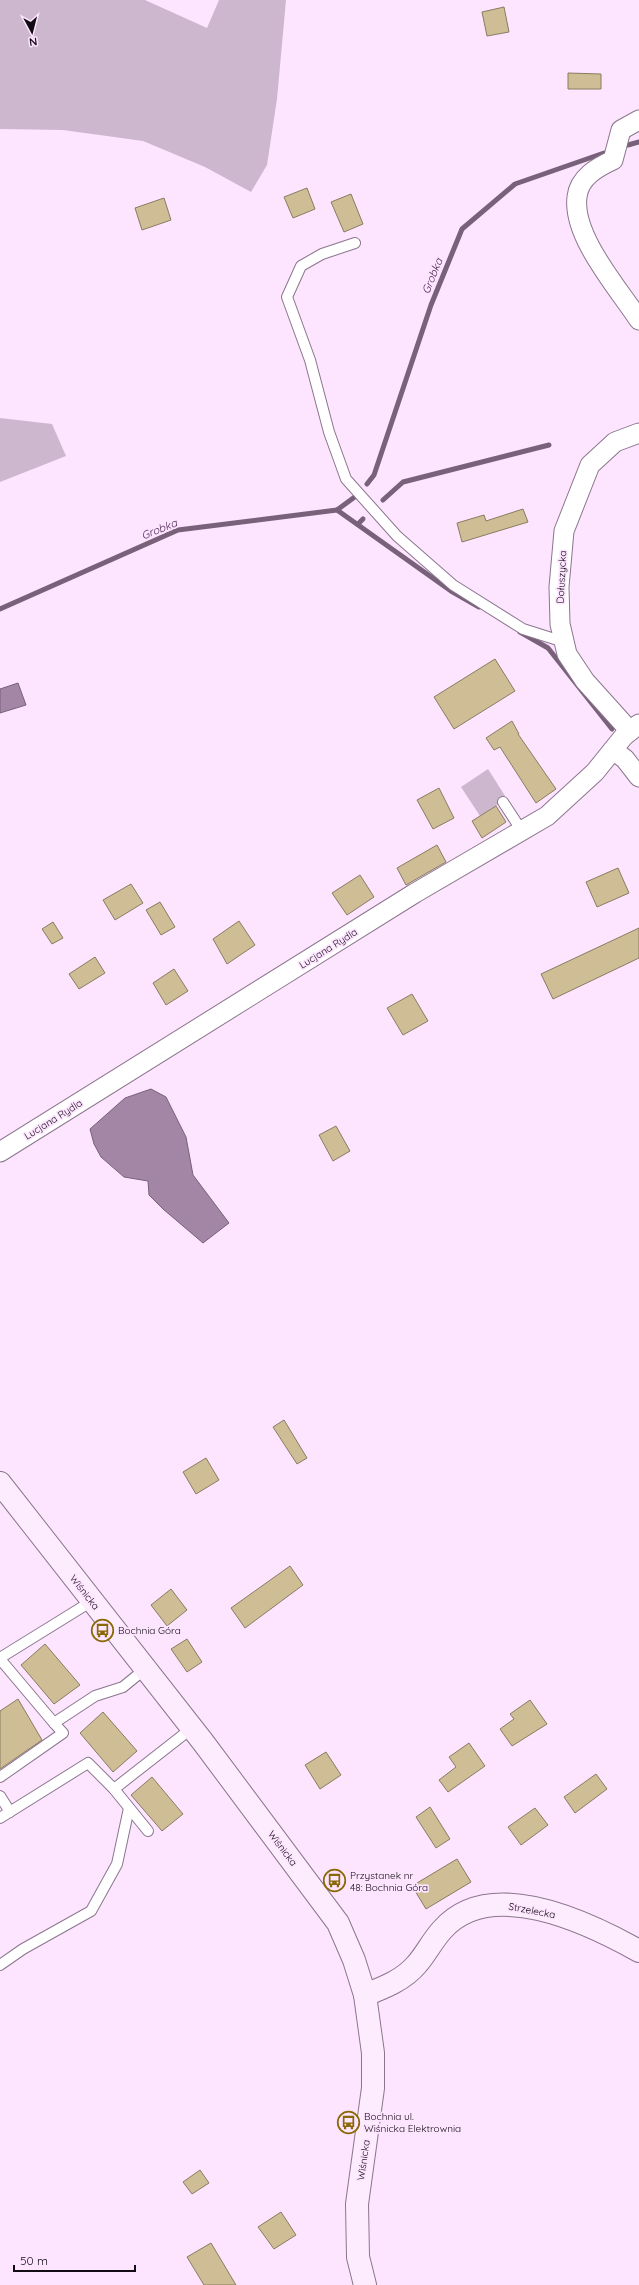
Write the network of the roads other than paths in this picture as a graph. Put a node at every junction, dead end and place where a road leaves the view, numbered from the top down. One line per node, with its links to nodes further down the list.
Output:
1 (639, 120): 3 (street)
2 (355, 243): 5 (lane)
3 (639, 320)
4 (639, 433): 5 (street, Dołuszycka)
5 (564, 642): 6 (street, Dołuszycka)
6 (635, 727): 7 (street, Lucjana Rydla)
7 (613, 750): 8 (street); 10 (street, Lucjana Rydla)
8 (639, 777)
9 (503, 802): 10 (lane)
10 (522, 831): 11 (street, Lucjana Rydla)
11 (0, 1152)
12 (0, 1483): 13 (main road, Wiśnicka)
13 (92, 1600): 14 (lane); 15 (main road, Wiśnicka)
14 (0, 1658): 16 (lane)
15 (146, 1668): 16 (lane); 17 (main road, Wiśnicka)
16 (54, 1723): 18 (lane)
17 (192, 1728): 19 (lane); 27 (main road, Wiśnicka)
18 (0, 1777)
19 (114, 1789): 21 (lane); 22 (lane)
20 (0, 1796): 22 (lane)
21 (129, 1808): 24 (lane); 26 (lane)
22 (10, 1812): 23 (lane)
23 (0, 1818)
24 (148, 1831)
25 (639, 1951): 27 (main road, Strzelecka)
26 (0, 1965)
27 (365, 1995): 28 (main road, Wiśnicka)
28 (365, 2285)

